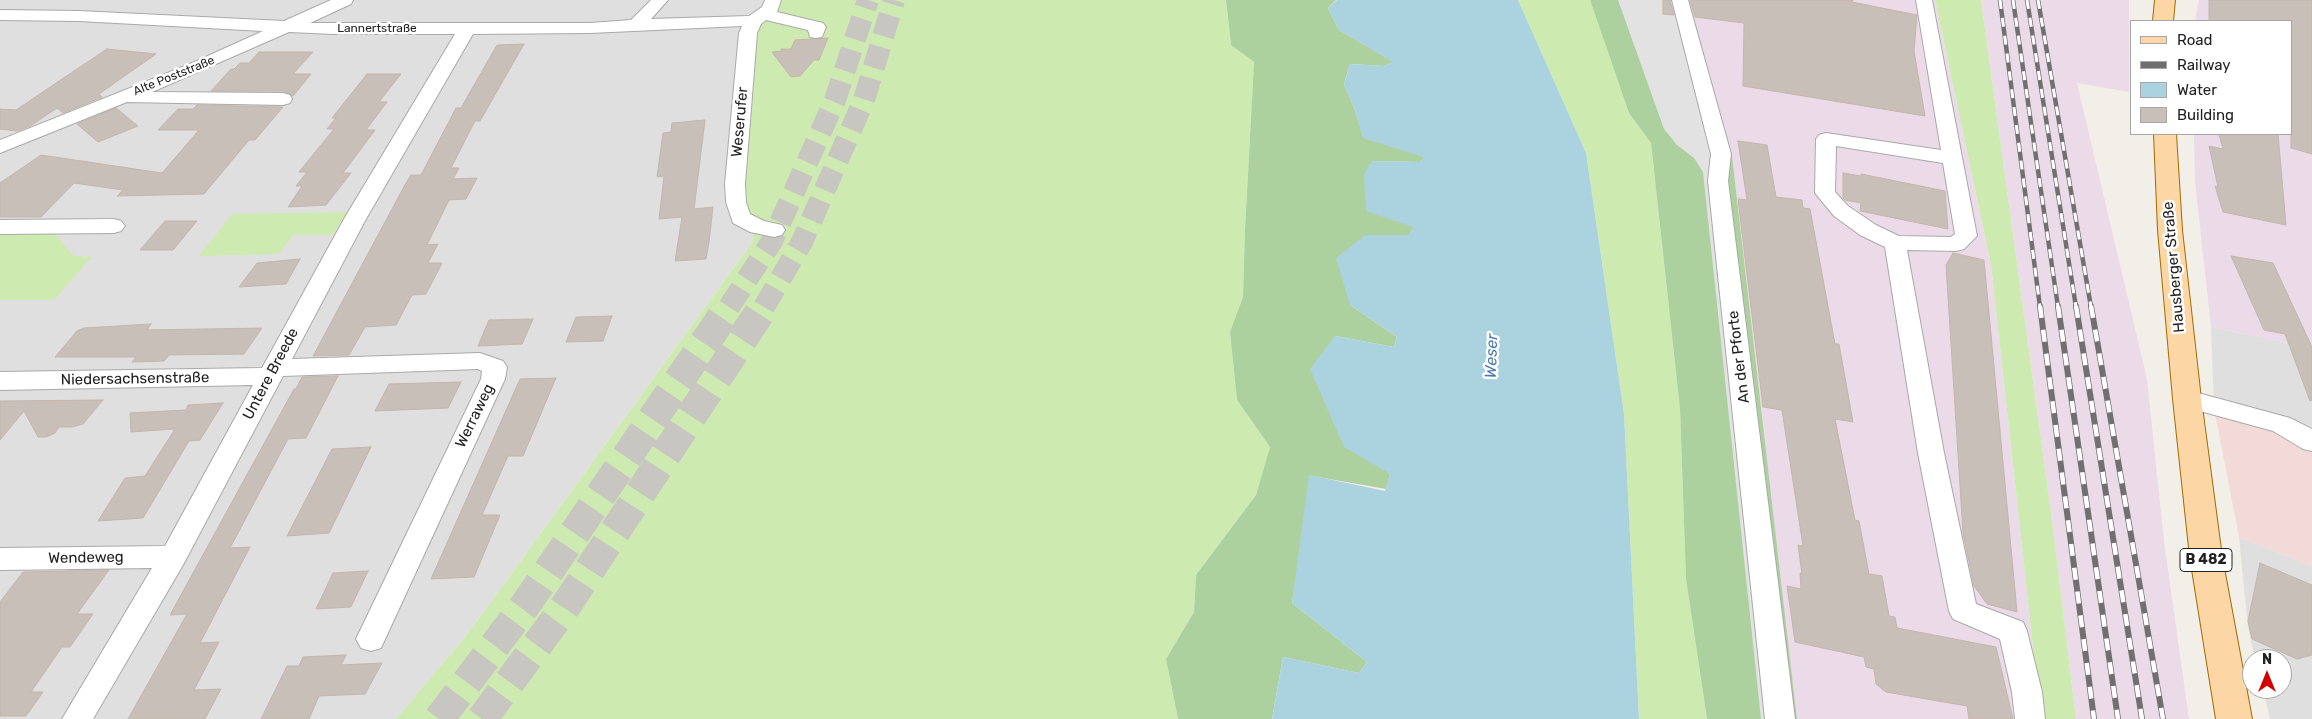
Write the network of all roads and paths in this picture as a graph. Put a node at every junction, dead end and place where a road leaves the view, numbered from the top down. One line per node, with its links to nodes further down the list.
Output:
1 (4, 0): 7 (street)
2 (345, 0): 12 (street, Alte Poststraße)
3 (660, 0): 11 (street)
4 (1680, 0): 32 (street, An der Pforte)
5 (1924, 0): 19 (street)
6 (2165, 0): 10 (main road)
7 (0, 3)
8 (763, 12): 11 (street, Lannertstraße); 14 (street, Lannertstraße); 22 (street, Weserufer)
9 (0, 15): 12 (street, Lannertstraße)
10 (2164, 20)
11 (636, 25): 13 (street, Lannertstraße)
12 (287, 27): 13 (street, Lannertstraße); 15 (street, Alte Poststraße)
13 (467, 29): 24 (street, Untere Breede)
14 (816, 33)
15 (120, 98): 16 (street); 18 (street, Alte Poststraße)
16 (282, 99)
17 (2165, 135): 26 (main road, Hausberger Straße / B 482)
18 (0, 147)
19 (1952, 158): 23 (street); 23 (street)
20 (114, 226): 21 (street)
21 (0, 227)
22 (774, 230)
23 (1895, 243): 33 (street)
24 (272, 372): 25 (street, Niedersachsenstraße); 28 (street, Untere Breede); 30 (street, Werraweg)
25 (0, 381)
26 (2186, 399): 27 (street); 34 (main road, Hausberger Straße / B 482)
27 (2312, 442)
28 (173, 557): 29 (street, Wendeweg); 31 (street, Untere Breede)
29 (0, 559)
30 (371, 639)
31 (77, 719)
32 (1780, 719)
33 (2030, 719)
34 (2234, 719)

